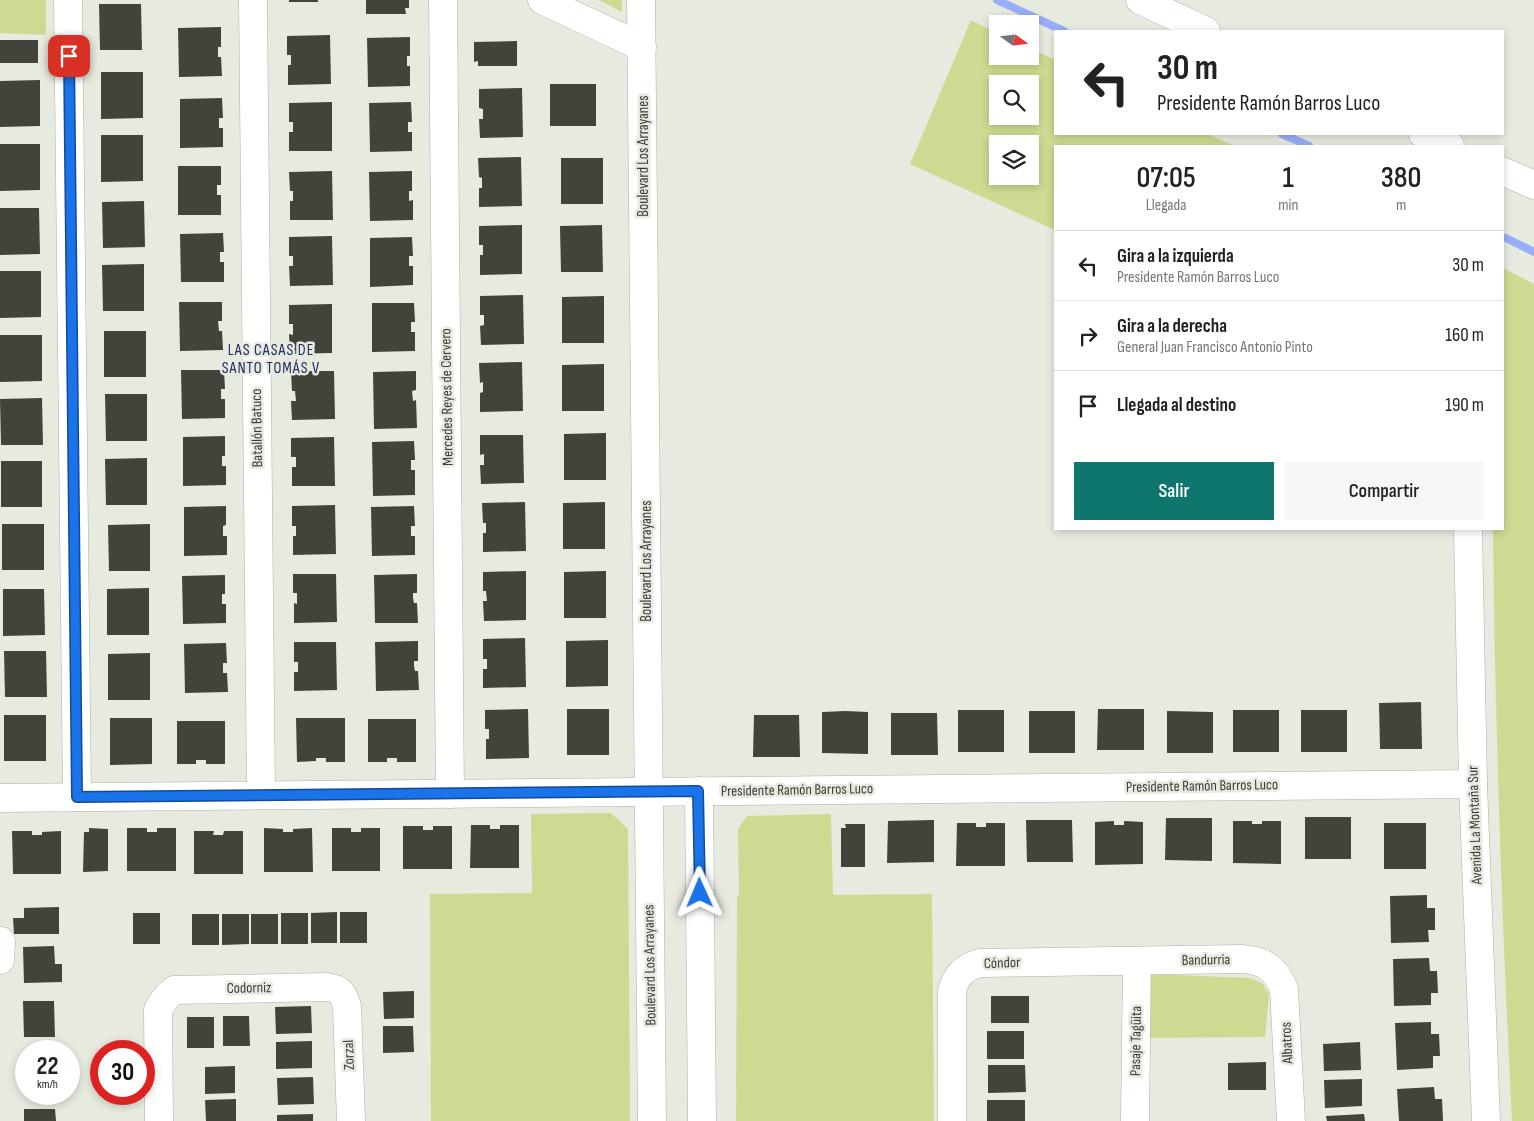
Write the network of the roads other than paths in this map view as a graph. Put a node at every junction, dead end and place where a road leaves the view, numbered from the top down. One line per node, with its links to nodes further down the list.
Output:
1 (68, 0): 19 (street)
2 (253, 0): 18 (street, Batallón Batuco)
3 (443, 0): 17 (street, Mercedes Reyes de Cervero)
4 (542, 0): 8 (street)
5 (642, 0): 8 (street, Boulevard Los Arrayanes)
6 (1140, 0): 7 (street)
7 (1204, 30)
8 (642, 47): 16 (street, Boulevard Los Arrayanes)
9 (1425, 135): 10 (street)
10 (1448, 145)
11 (1504, 171): 12 (street)
12 (1534, 185)
13 (1468, 530): 14 (street, Avenida La Montaña Sur)
14 (1473, 784): 15 (street, Presidente Ramón Barros Luco); 31 (street, Avenida La Montaña Sur)
15 (698, 791): 16 (street, Presidente Ramón Barros Luco); 27 (street)
16 (648, 792): 17 (street, Presidente Ramón Barros Luco); 26 (street, Boulevard Los Arrayanes)
17 (450, 794): 18 (street, Presidente Ramón Barros Luco)
18 (261, 796): 19 (street, Presidente Ramón Barros Luco)
19 (77, 797): 20 (street, Presidente Ramón Barros Luco)
20 (0, 798)
21 (1137, 961): 22 (street, Bandurria); 28 (street, Cóndor); 29 (street, Pasaje Tagüita)
22 (1272, 969): 30 (street, Albatros)
23 (341, 991): 24 (street, Codorniz); 25 (street, Zorzal)
24 (160, 1121)
25 (351, 1121)
26 (652, 1121)
27 (702, 1121)
28 (952, 1121)
29 (1135, 1121)
30 (1291, 1121)
31 (1486, 1121)

